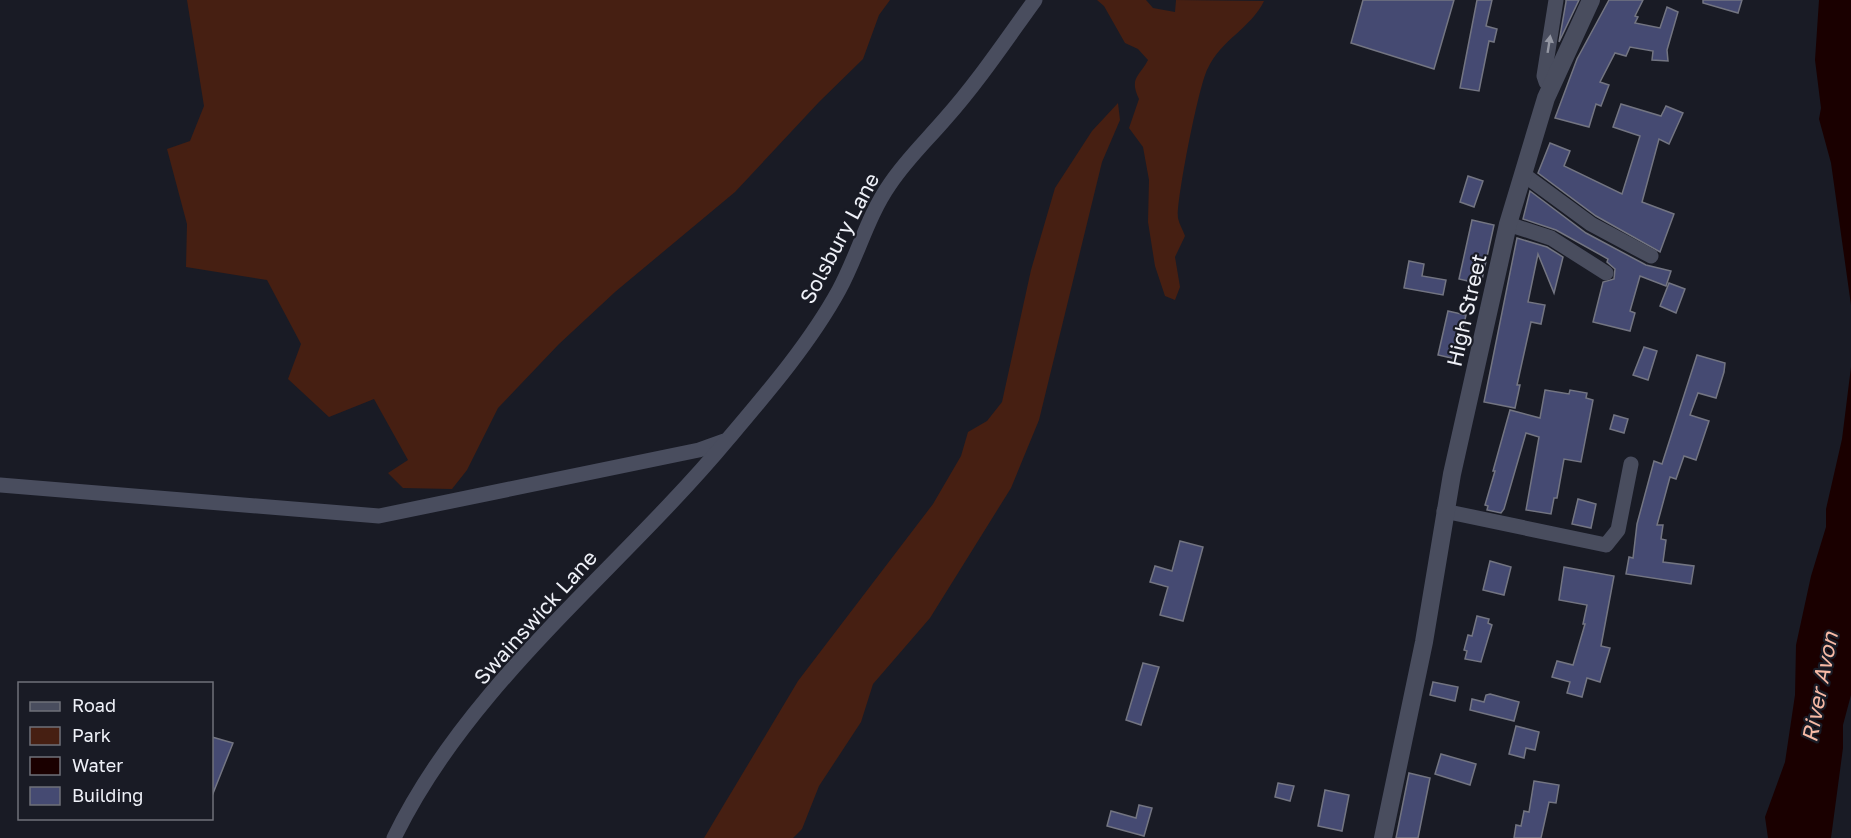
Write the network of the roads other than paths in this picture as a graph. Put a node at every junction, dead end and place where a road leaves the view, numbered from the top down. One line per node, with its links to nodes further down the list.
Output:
1 (1035, 0): 9 (street, Solsbury Lane)
2 (1557, 0): 4 (street, one-way to 2)
3 (1591, 0): 4 (street, High Street)
4 (1552, 83): 5 (street, High Street)
5 (1523, 174): 6 (street, High Street); 7 (street)
6 (1508, 224): 8 (street); 12 (street, High Street)
7 (1651, 256)
8 (1606, 273)
9 (727, 441): 11 (street); 13 (street, Swainswick Lane)
10 (1631, 464): 12 (street)
11 (0, 485)
12 (1444, 511): 14 (street, High Street)
13 (394, 838)
14 (1383, 838)

